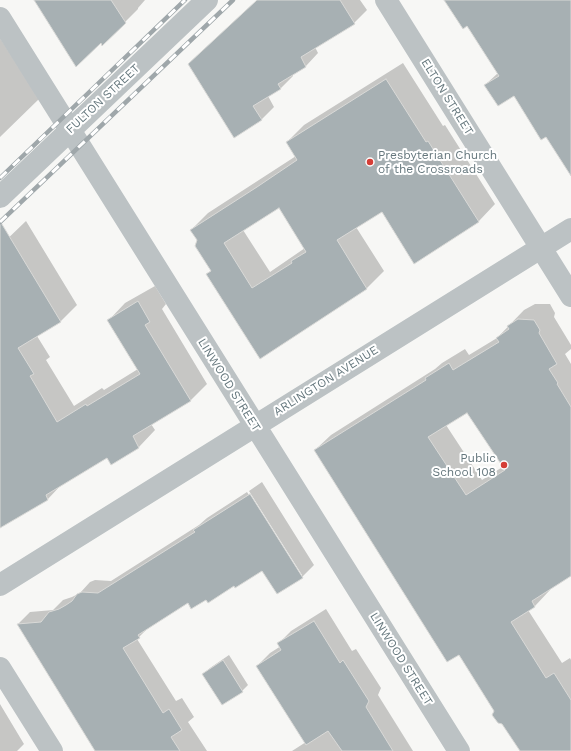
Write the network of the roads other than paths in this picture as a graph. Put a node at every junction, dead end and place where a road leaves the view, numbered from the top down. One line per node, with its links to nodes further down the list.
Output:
1 (207, 0): 4 (street, FULTON STREET)
2 (386, 0): 7 (street, ELTON STREET)
3 (0, 18): 4 (street, LINWOOD STREET)
4 (70, 130): 5 (street, FULTON STREET); 9 (street, LINWOOD STREET)
5 (0, 197)
6 (571, 229): 7 (street, ARLINGTON AVENUE)
7 (541, 247): 8 (street, ELTON STREET); 9 (street, ARLINGTON AVENUE)
8 (571, 296)
9 (255, 426): 10 (street, ARLINGTON AVENUE); 13 (street, LINWOOD STREET)
10 (0, 585)
11 (0, 668): 12 (street)
12 (52, 751)
13 (459, 751)

